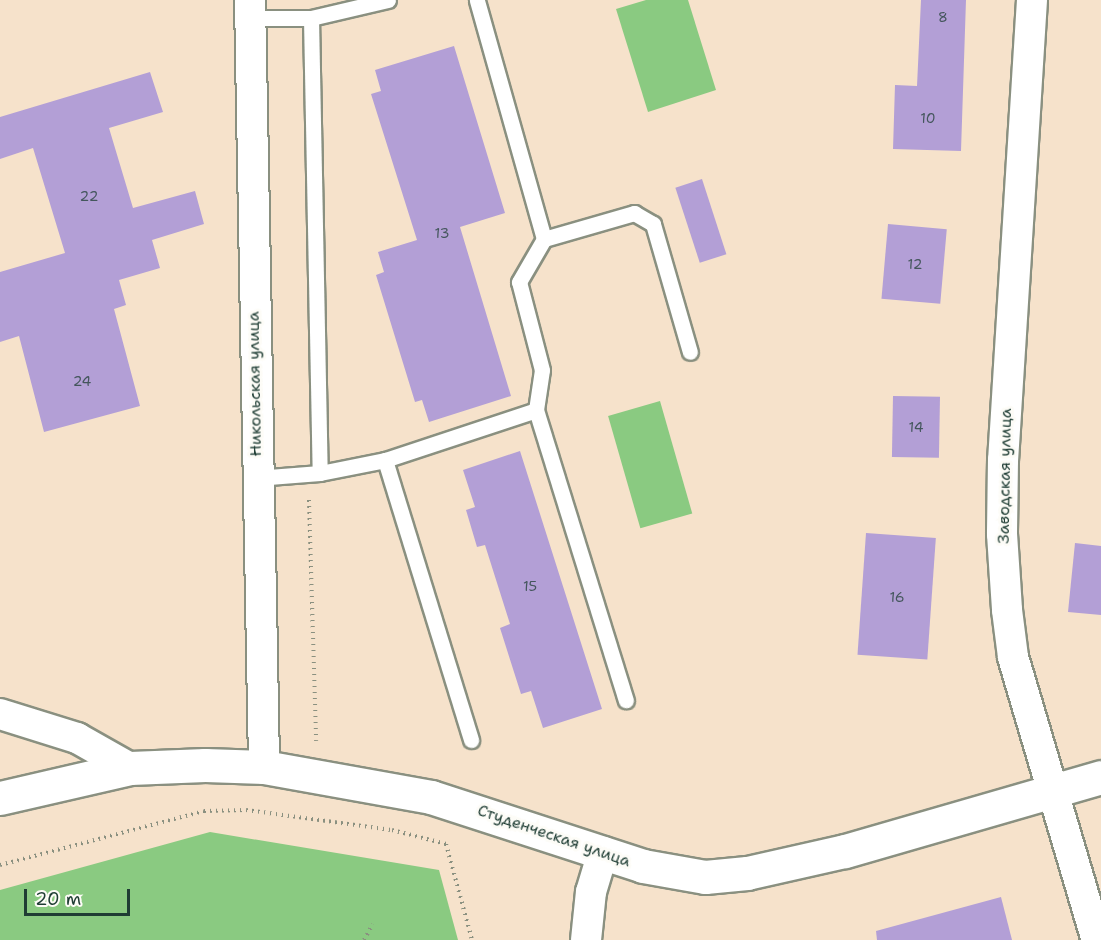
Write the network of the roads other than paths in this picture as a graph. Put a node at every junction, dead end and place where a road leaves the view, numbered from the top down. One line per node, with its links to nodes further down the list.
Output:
1 (388, 0): 4 (lane)
2 (477, 0): 7 (lane)
3 (1032, 0): 19 (street, Заводская улица)
4 (366, 3): 6 (lane)
5 (250, 9): 6 (lane); 12 (street, Никольская улица)
6 (311, 18): 11 (lane)
7 (544, 239): 8 (lane); 9 (lane)
8 (690, 352)
9 (536, 410): 10 (lane); 13 (lane)
10 (385, 460): 11 (lane); 15 (lane)
11 (314, 473): 12 (lane)
12 (256, 478): 17 (street, Никольская улица)
13 (626, 700)
14 (0, 714): 16 (street)
15 (471, 740)
16 (130, 768): 17 (street, Студенческая улица); 20 (street, Студенческая улица)
17 (264, 768): 21 (street, Студенческая улица)
18 (1101, 777): 19 (street, Студенческая улица)
19 (1053, 791): 21 (street, Студенческая улица); 23 (street, Заводская улица)
20 (0, 798)
21 (603, 852): 22 (street)
22 (586, 940)
23 (1097, 940)

